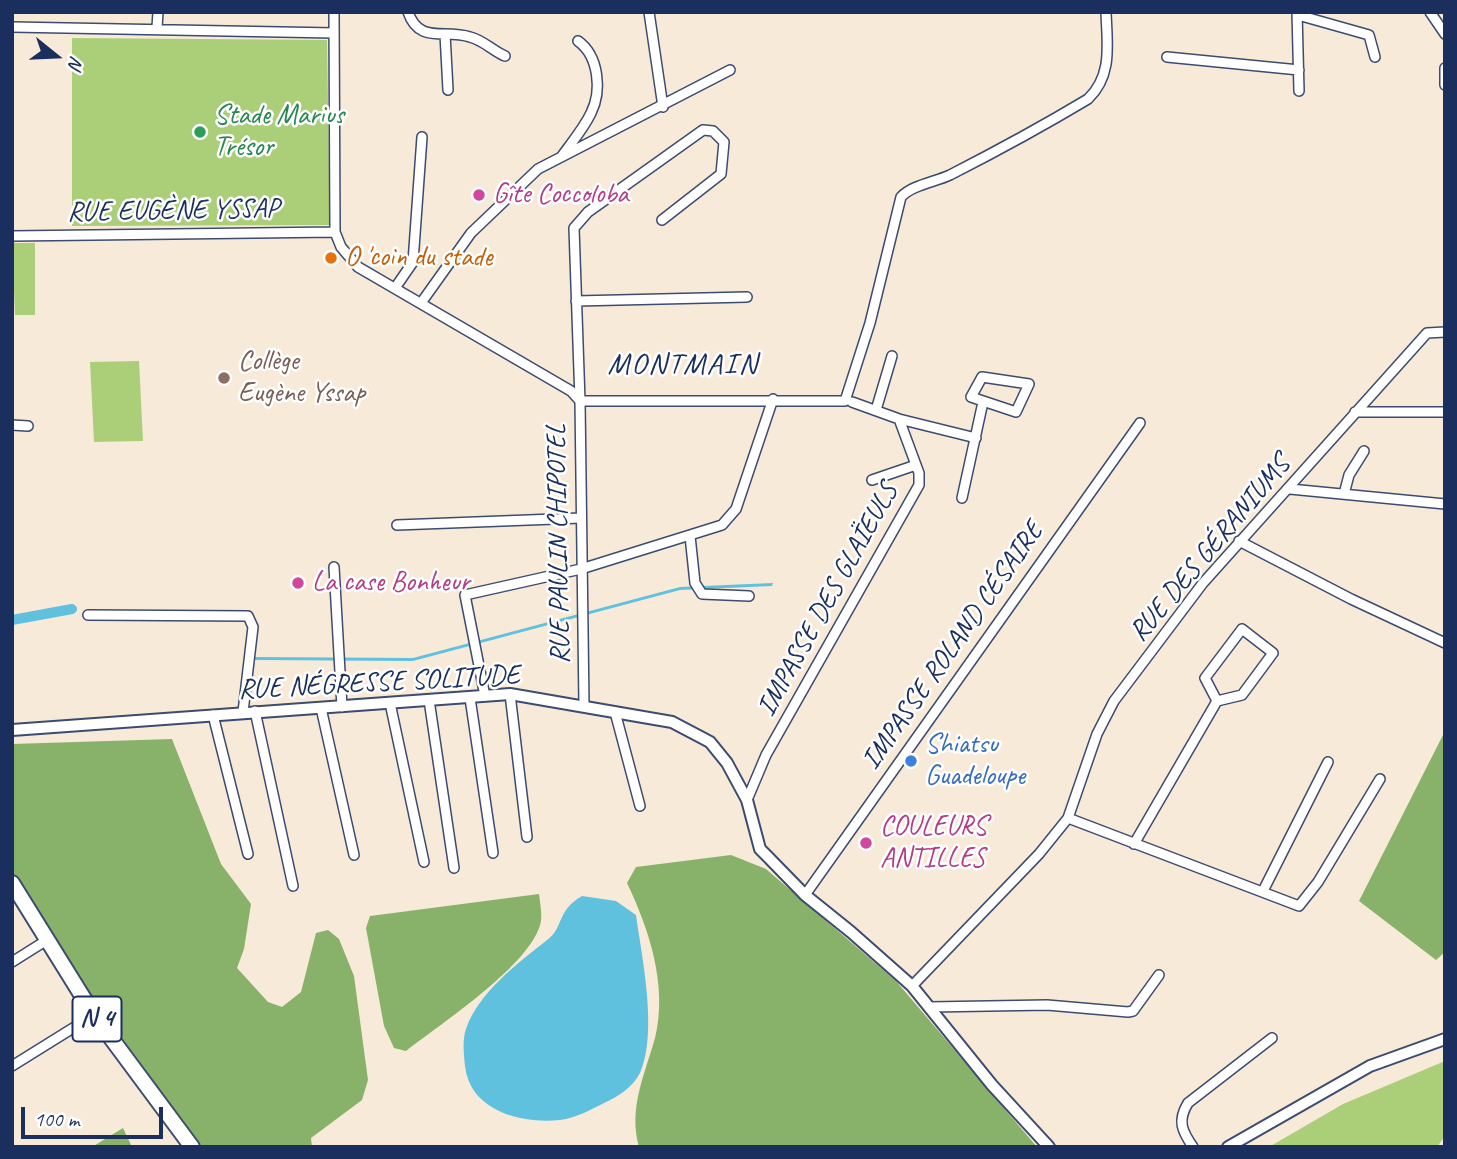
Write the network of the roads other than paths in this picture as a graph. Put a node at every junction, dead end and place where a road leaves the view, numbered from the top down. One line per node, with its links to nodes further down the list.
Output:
1 (158, 12): 9 (street)
2 (334, 12): 10 (street)
3 (408, 12): 11 (street)
4 (649, 12): 23 (street)
5 (1106, 12): 35 (street)
6 (1430, 12): 12 (street)
7 (1298, 14): 16 (street); 19 (street)
8 (12, 27): 9 (street)
9 (157, 28): 10 (street)
10 (334, 33): 27 (street)
11 (445, 34): 14 (street); 21 (street)
12 (1445, 34)
13 (578, 41): 25 (street)
14 (505, 56)
15 (1167, 57): 19 (street)
16 (1375, 57)
17 (1445, 68): 20 (street)
18 (730, 70): 23 (street)
19 (1299, 70): 22 (street)
20 (1445, 85)
21 (448, 90)
22 (1299, 90)
23 (663, 107): 25 (street)
24 (422, 137): 29 (street)
25 (562, 156): 32 (street)
26 (662, 220): 31 (street)
27 (335, 232): 28 (street, RUE EUGÈNE YSSAP); 29 (street, RUE PAULIN CHIPOTEL)
28 (12, 236)
29 (395, 288): 32 (street, RUE PAULIN CHIPOTEL)
30 (747, 297): 31 (street)
31 (576, 301): 36 (street)
32 (421, 303): 36 (street, RUE PAULIN CHIPOTEL)
33 (1445, 332): 40 (street, RUE DES GÉRANIUMS)
34 (892, 356): 39 (street)
35 (773, 399): 36 (street); 56 (street)
36 (580, 401): 54 (street, RUE PAULIN CHIPOTEL)
37 (852, 402): 39 (street)
38 (983, 402): 38 (street); 46 (street)
39 (876, 410): 42 (street)
40 (1355, 412): 41 (street); 50 (street, RUE DES GÉRANIUMS)
41 (1445, 412)
42 (899, 419): 46 (street); 48 (street, IMPASSE DES GLAÏEULS)
43 (1140, 423): 91 (street, IMPASSE ROLAND CÉSAIRE)
44 (12, 425): 45 (street)
45 (28, 426)
46 (976, 438): 52 (street)
47 (1364, 451): 51 (street)
48 (916, 466): 49 (street); 78 (street, IMPASSE DES GLAÏEULS)
49 (872, 480)
50 (1290, 489): 51 (street); 57 (street, RUE DES GÉRANIUMS)
51 (1345, 494): 53 (street)
52 (962, 498)
53 (1445, 504)
54 (581, 518): 55 (street); 59 (street, RUE PAULIN CHIPOTEL)
55 (397, 525)
56 (690, 536): 59 (street); 60 (street)
57 (1239, 541): 62 (street); 80 (street, RUE DES GÉRANIUMS)
58 (334, 567): 71 (street)
59 (582, 569): 64 (street); 69 (street, RUE PAULIN CHIPOTEL)
60 (750, 596)
61 (88, 615): 72 (street)
62 (1445, 643)
63 (510, 694): 64 (street, RUE NÉGRESSE SOLITUDE); 69 (street, RUE NÉGRESSE SOLITUDE); 81 (street)
64 (485, 696): 65 (street, RUE NÉGRESSE SOLITUDE)
65 (470, 698): 66 (street, RUE NÉGRESSE SOLITUDE); 83 (street)
66 (429, 701): 68 (street, RUE NÉGRESSE SOLITUDE); 87 (street)
67 (1217, 702): 67 (street); 82 (street)
68 (390, 703): 71 (street, RUE NÉGRESSE SOLITUDE); 86 (street)
69 (584, 706): 73 (street, RUE NÉGRESSE SOLITUDE)
70 (321, 708): 71 (street, RUE NÉGRESSE SOLITUDE); 72 (street, RUE NÉGRESSE SOLITUDE); 85 (street)
71 (342, 708)
72 (249, 711): 74 (street, RUE NÉGRESSE SOLITUDE); 89 (street)
73 (615, 712): 78 (street, RUE NÉGRESSE SOLITUDE); 79 (street)
74 (213, 715): 75 (street, RUE NÉGRESSE SOLITUDE); 84 (street)
75 (12, 730)
76 (1328, 762): 90 (street)
77 (1380, 779): 90 (street)
78 (747, 800): 91 (street, RUE NÉGRESSE SOLITUDE)
79 (640, 806)
80 (1068, 818): 82 (street); 95 (street, RUE DES GÉRANIUMS)
81 (527, 837)
82 (1134, 844): 90 (street)
83 (493, 853)
84 (248, 854)
85 (354, 855)
86 (424, 862)
87 (454, 868)
88 (12, 883): 92 (main road, N 4)
89 (293, 886)
90 (1263, 891)
91 (804, 895): 95 (street, RUE NÉGRESSE SOLITUDE)
92 (47, 940): 93 (street); 97 (main road, N 4)
93 (12, 962)
94 (1159, 975): 96 (street)
95 (912, 986): 96 (street, RUE NÉGRESSE SOLITUDE)
96 (930, 1007): 102 (street, RUE NÉGRESSE SOLITUDE)
97 (94, 1015): 100 (street); 101 (main road, N 4)
98 (1272, 1038): 103 (street)
99 (1445, 1039): 104 (street)
100 (12, 1066)
101 (192, 1147)
102 (1049, 1147)
103 (1192, 1147)
104 (1228, 1147)

